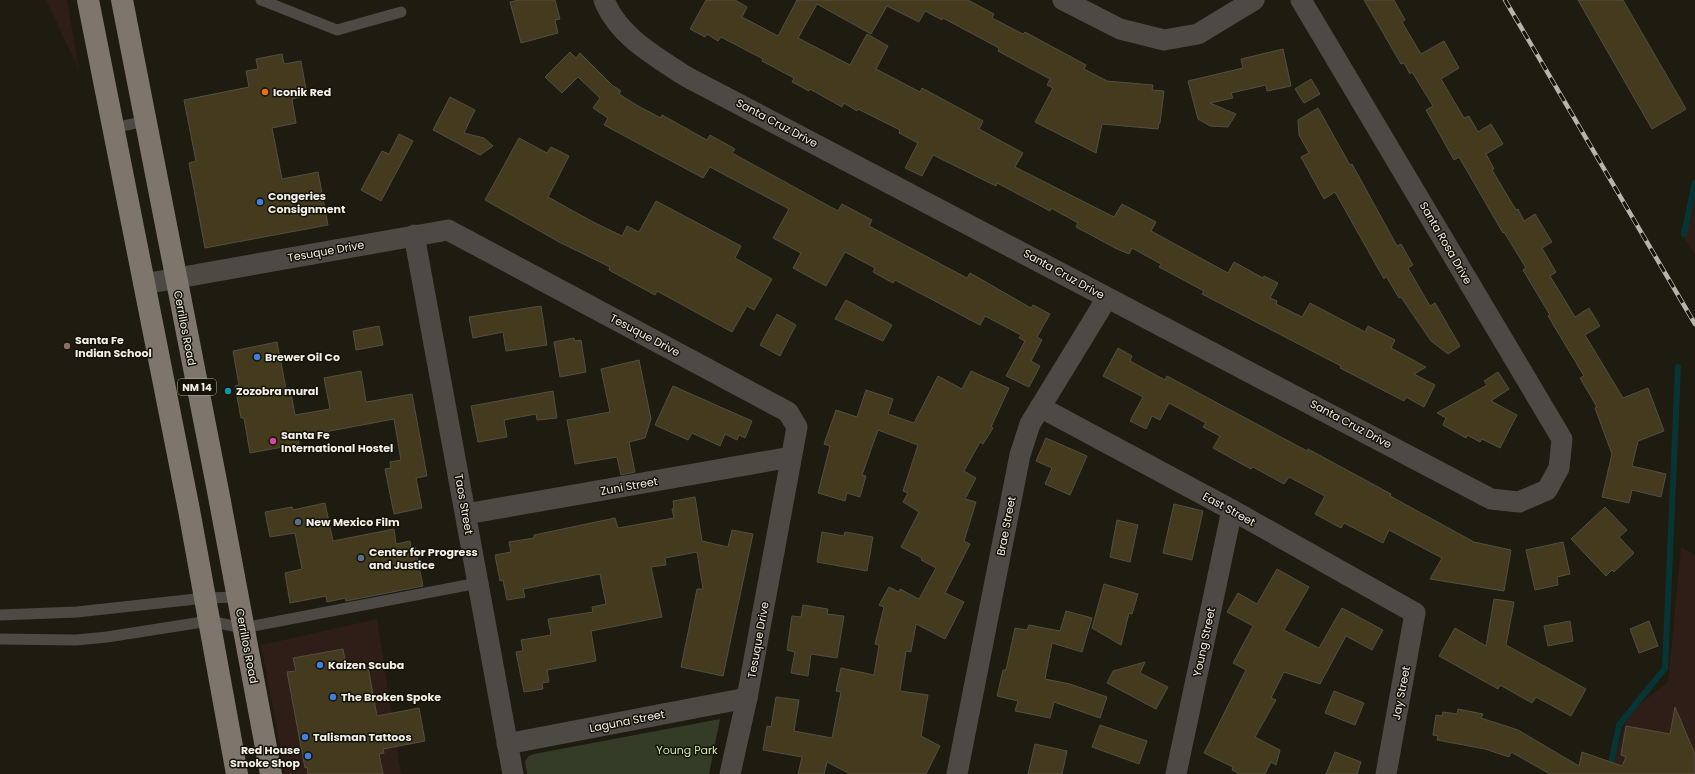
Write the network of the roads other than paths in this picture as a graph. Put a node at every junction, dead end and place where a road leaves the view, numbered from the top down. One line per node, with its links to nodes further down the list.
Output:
1 (88, 0): 10 (main road, NM 14)
2 (122, 0): 9 (main road, Cerrillos Road / NM 14)
3 (260, 0): 8 (lane)
4 (604, 0): 14 (street, Santa Cruz Drive)
5 (1064, 0): 6 (street)
6 (1254, 0)
7 (1301, 0): 17 (street, Santa Rosa Drive)
8 (402, 12)
9 (145, 121): 10 (lane); 12 (main road, Cerrillos Road / NM 14)
10 (114, 128): 13 (main road, NM 14)
11 (414, 235): 12 (street, Tesuque Drive); 16 (street, Tesuque Drive); 19 (street, Taos Street)
12 (175, 278): 13 (street, Tesuque Drive); 21 (main road, Cerrillos Road / NM 14)
13 (144, 284): 22 (main road, NM 14)
14 (1107, 298): 15 (street, Brae Street); 17 (street, Santa Cruz Drive)
15 (1040, 408): 18 (street, East Street); 34 (street, Brae Street)
16 (791, 457): 19 (street, Zuni Street); 28 (street, Tesuque Drive)
17 (1547, 490)
18 (1232, 510): 23 (street, East Street); 35 (street, Young Street)
19 (466, 514): 20 (street, Taos Street)
20 (478, 584): 26 (lane); 29 (street, Taos Street)
21 (237, 597): 22 (lane); 26 (main road, Cerrillos Road / NM 14)
22 (205, 598): 24 (lane); 25 (main road, NM 14)
23 (1415, 613): 36 (street, Jay Street)
24 (0, 615)
25 (209, 620): 26 (lane); 27 (lane); 30 (main road, NM 14)
26 (243, 628): 31 (main road, Cerrillos Road / NM 14)
27 (0, 639)
28 (747, 698): 29 (street, Laguna Street); 33 (street, Tesuque Drive)
29 (507, 744): 32 (street, Taos Street)
30 (238, 774)
31 (271, 774)
32 (513, 774)
33 (730, 774)
34 (957, 774)
35 (1176, 774)
36 (1386, 774)

